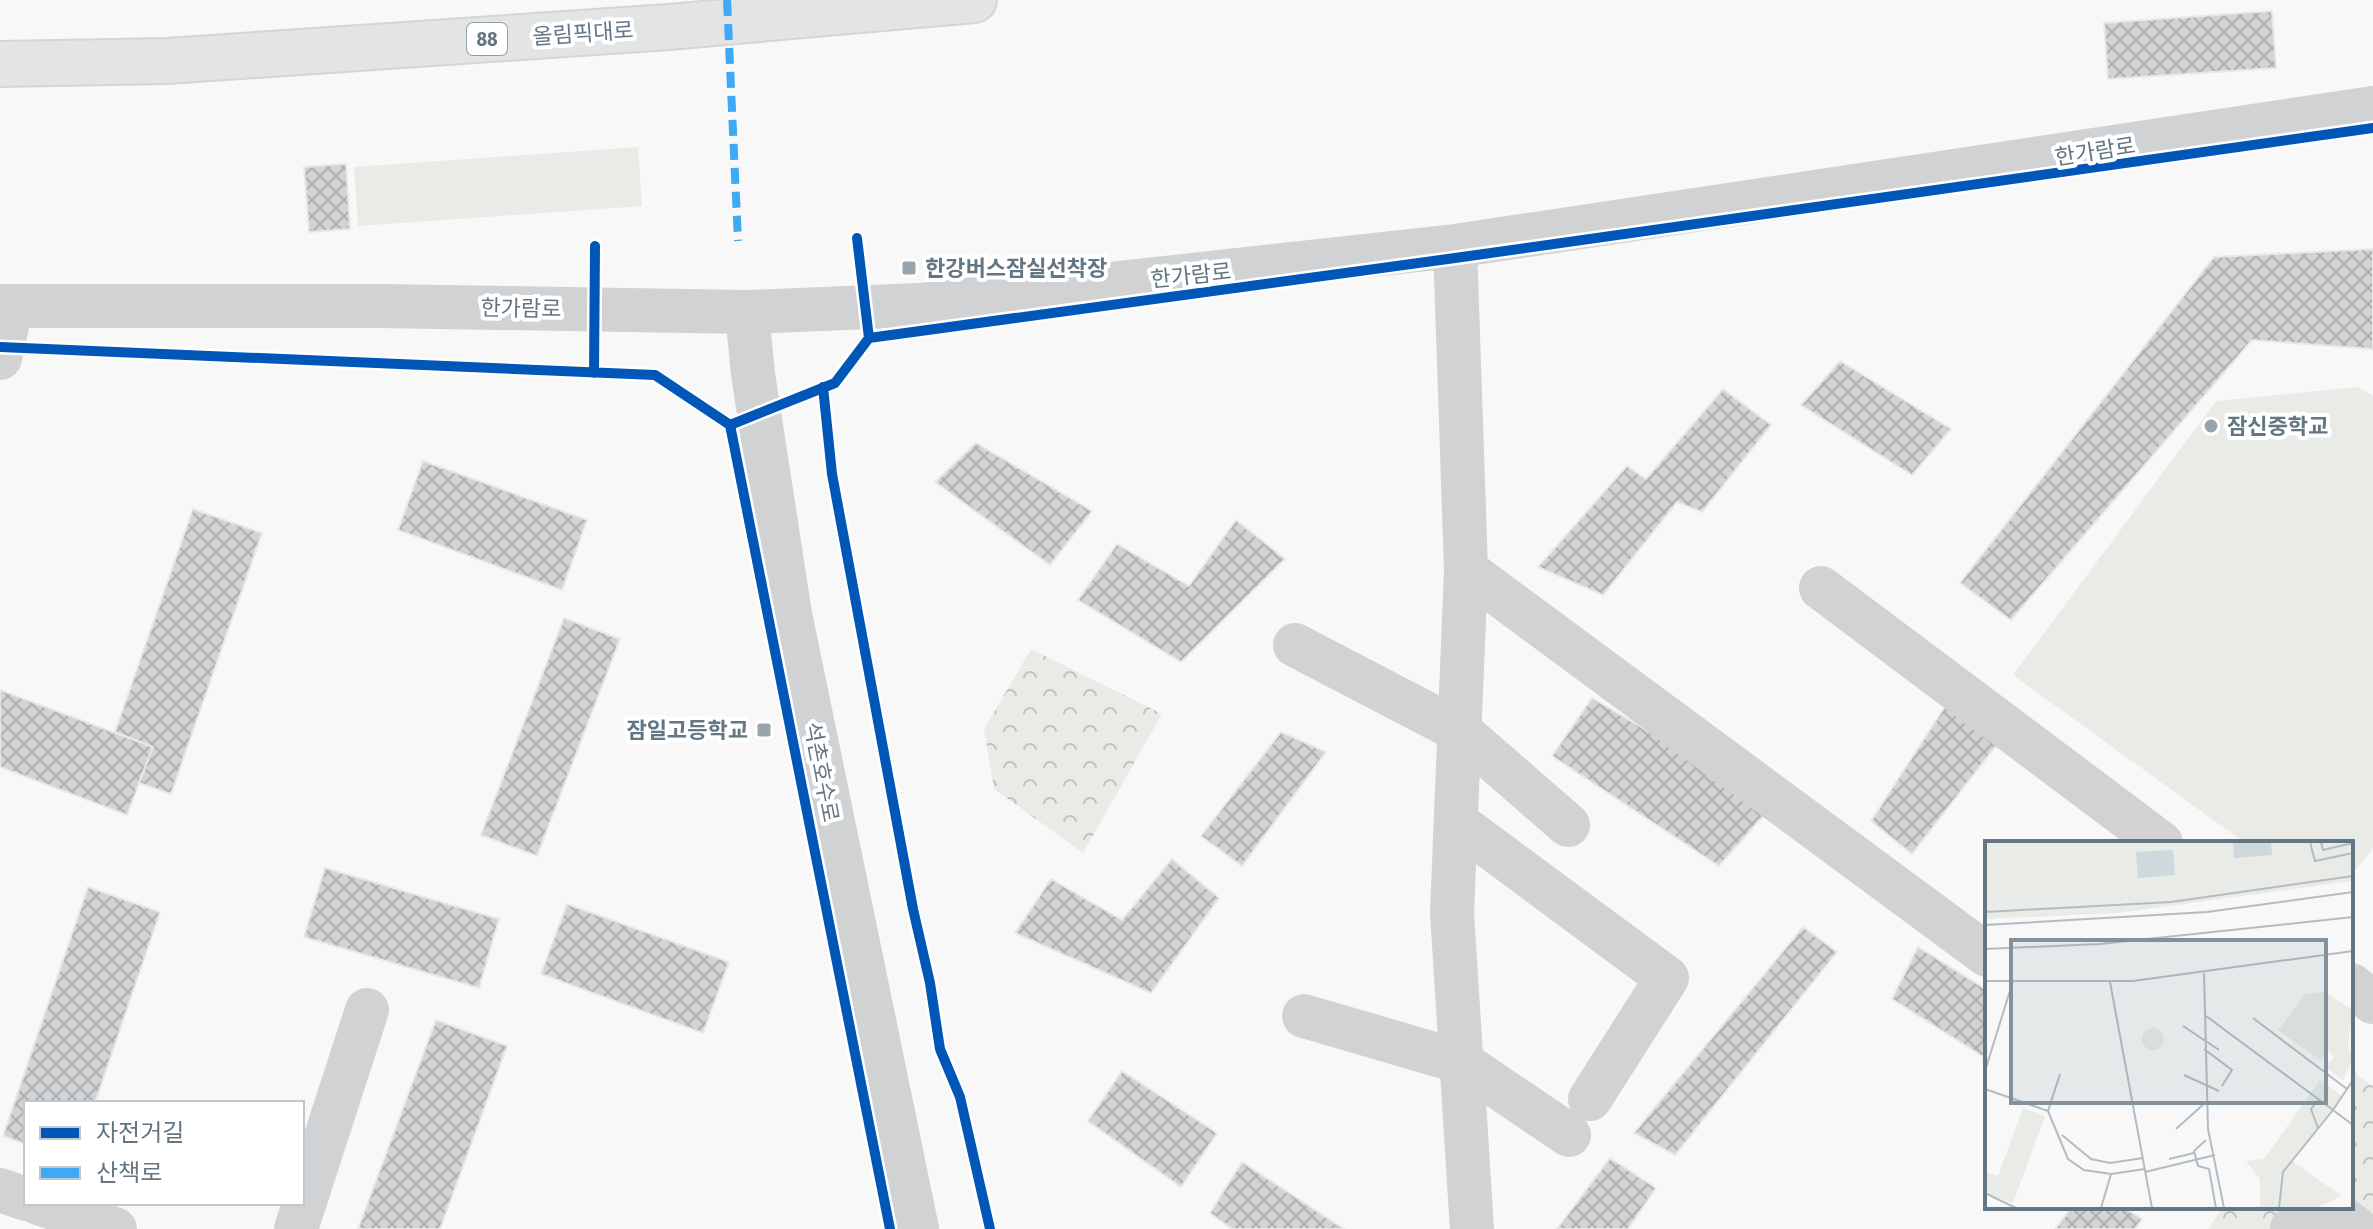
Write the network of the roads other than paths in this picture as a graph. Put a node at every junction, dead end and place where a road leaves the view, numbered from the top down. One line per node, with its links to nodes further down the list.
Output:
1 (974, 0): 2 (highway, 올림픽대로 / 88)
2 (0, 64)
3 (2373, 108): 4 (street, 한가람로)
4 (1455, 246): 6 (street, 한가람로); 8 (street)
5 (6, 306): 6 (street, 한가람로); 7 (street)
6 (747, 312): 31 (street, 석촌호수로)
7 (0, 358)
8 (1466, 570): 11 (street); 15 (street)
9 (1821, 588): 14 (street)
10 (1295, 645): 11 (street)
11 (1460, 731): 12 (street); 13 (street)
12 (1456, 822): 20 (street); 20 (street)
13 (1568, 825)
14 (2158, 841)
15 (1985, 954)
16 (2353, 987): 17 (street)
17 (2373, 1002)
18 (367, 1010): 23 (street)
19 (1304, 1016): 20 (street)
20 (1461, 1062): 28 (street)
21 (0, 1190): 22 (street)
22 (24, 1198)
23 (304, 1204)
24 (44, 1205): 29 (street)
25 (304, 1205): 30 (street)
26 (2308, 1209): 32 (street)
27 (2330, 1209): 33 (street)
28 (1467, 1225)
29 (115, 1229)
30 (296, 1229)
31 (917, 1229)
32 (2292, 1229)
33 (2357, 1229)

